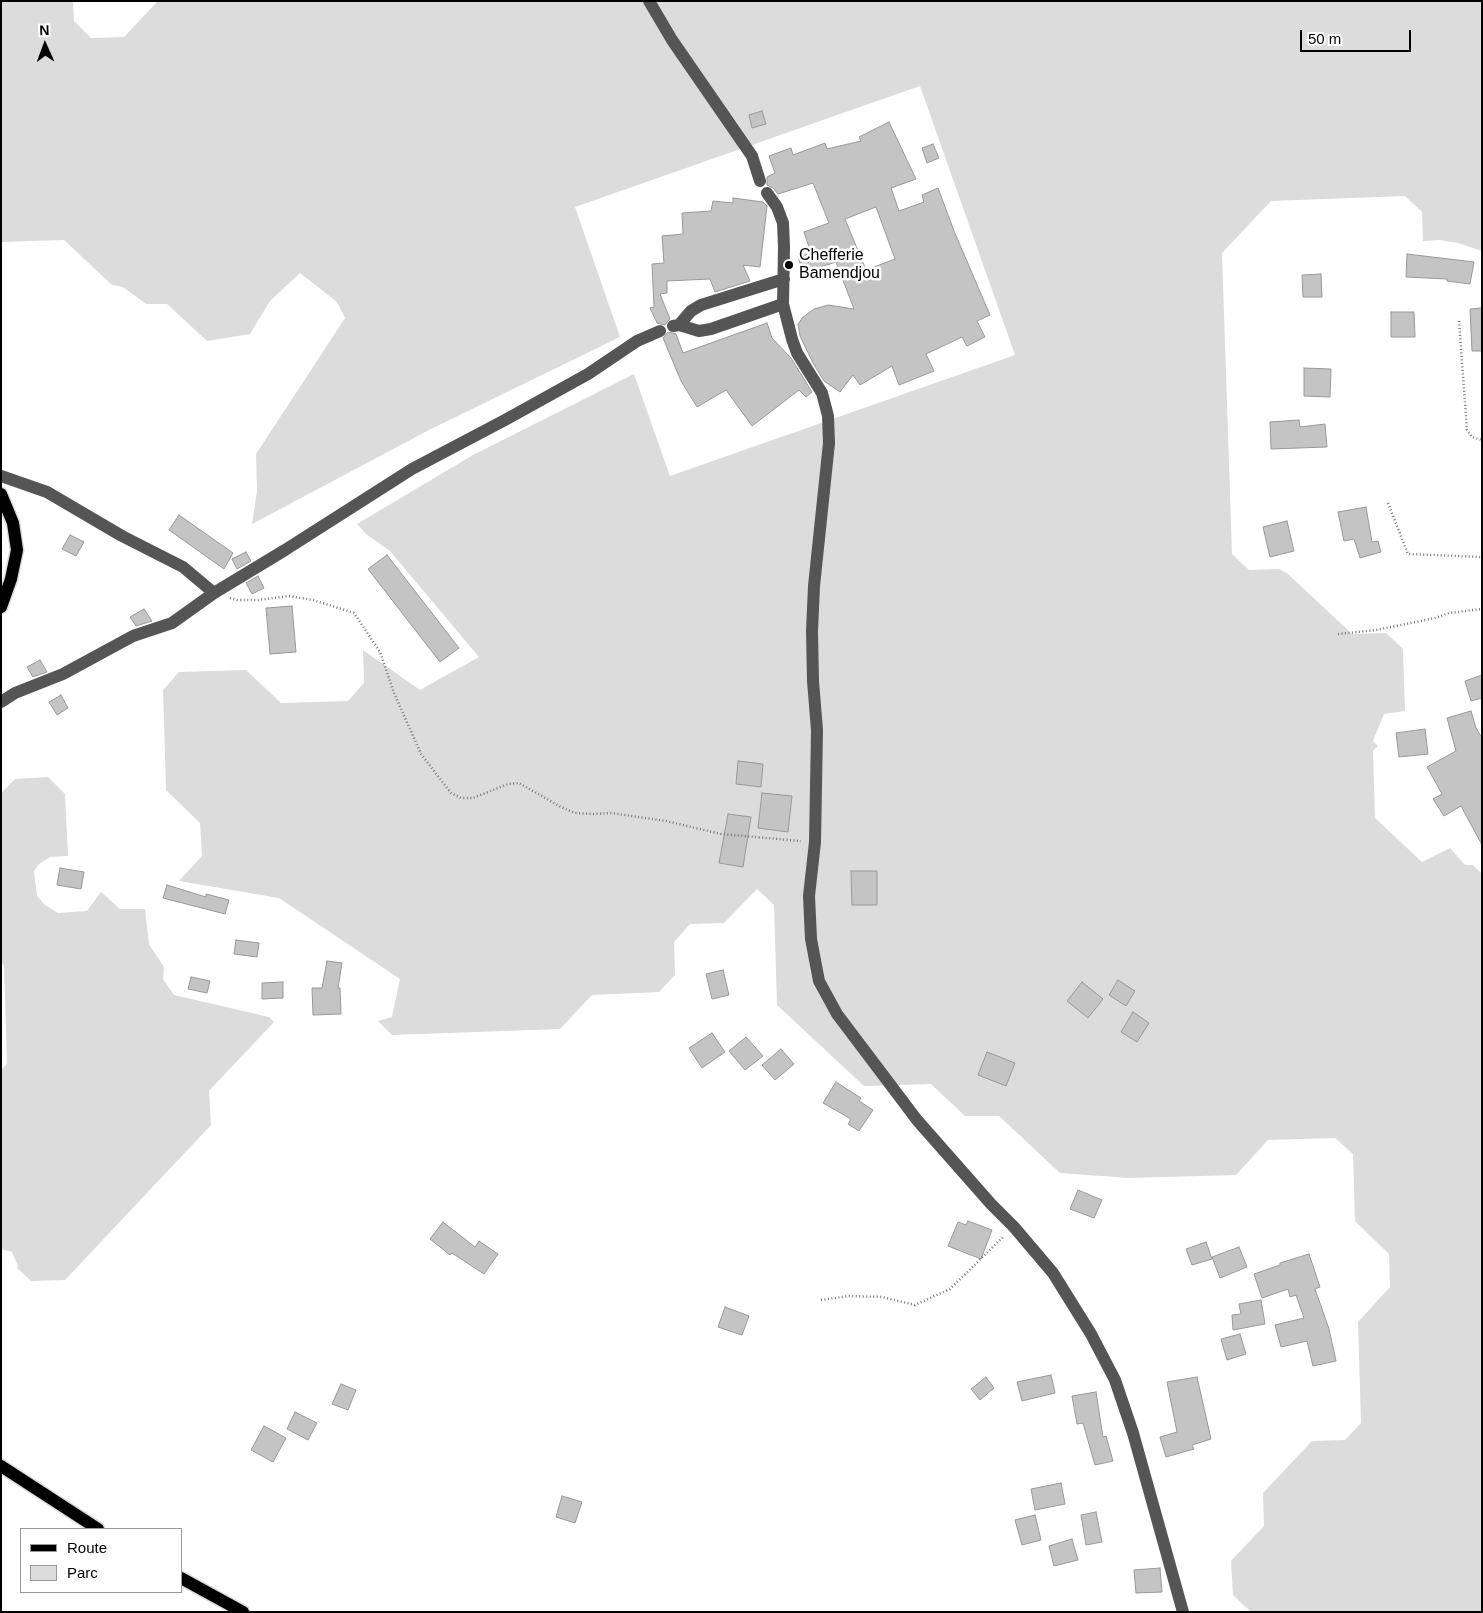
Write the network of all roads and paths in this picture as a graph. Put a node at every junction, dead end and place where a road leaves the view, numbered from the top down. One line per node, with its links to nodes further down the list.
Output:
1 (648, 1): 2 (street)
2 (760, 181)
3 (767, 194): 4 (street)
4 (784, 280): 5 (street); 5 (street)
5 (783, 304): 18 (street)
6 (1459, 321): 8 (path)
7 (660, 331): 13 (street)
8 (1482, 440)
9 (1, 476): 13 (street)
10 (1, 494): 14 (main road)
11 (1388, 503): 12 (path)
12 (1482, 556)
13 (214, 593): 17 (street); 18 (path)
14 (1, 607)
15 (1482, 610): 16 (path)
16 (1338, 634)
17 (1, 702)
18 (815, 842): 19 (street)
19 (1014, 1227): 20 (path); 25 (street)
20 (822, 1300)
21 (1, 1466): 22 (main road)
22 (96, 1528)
23 (182, 1579): 24 (main road)
24 (243, 1612)
25 (1183, 1612)

